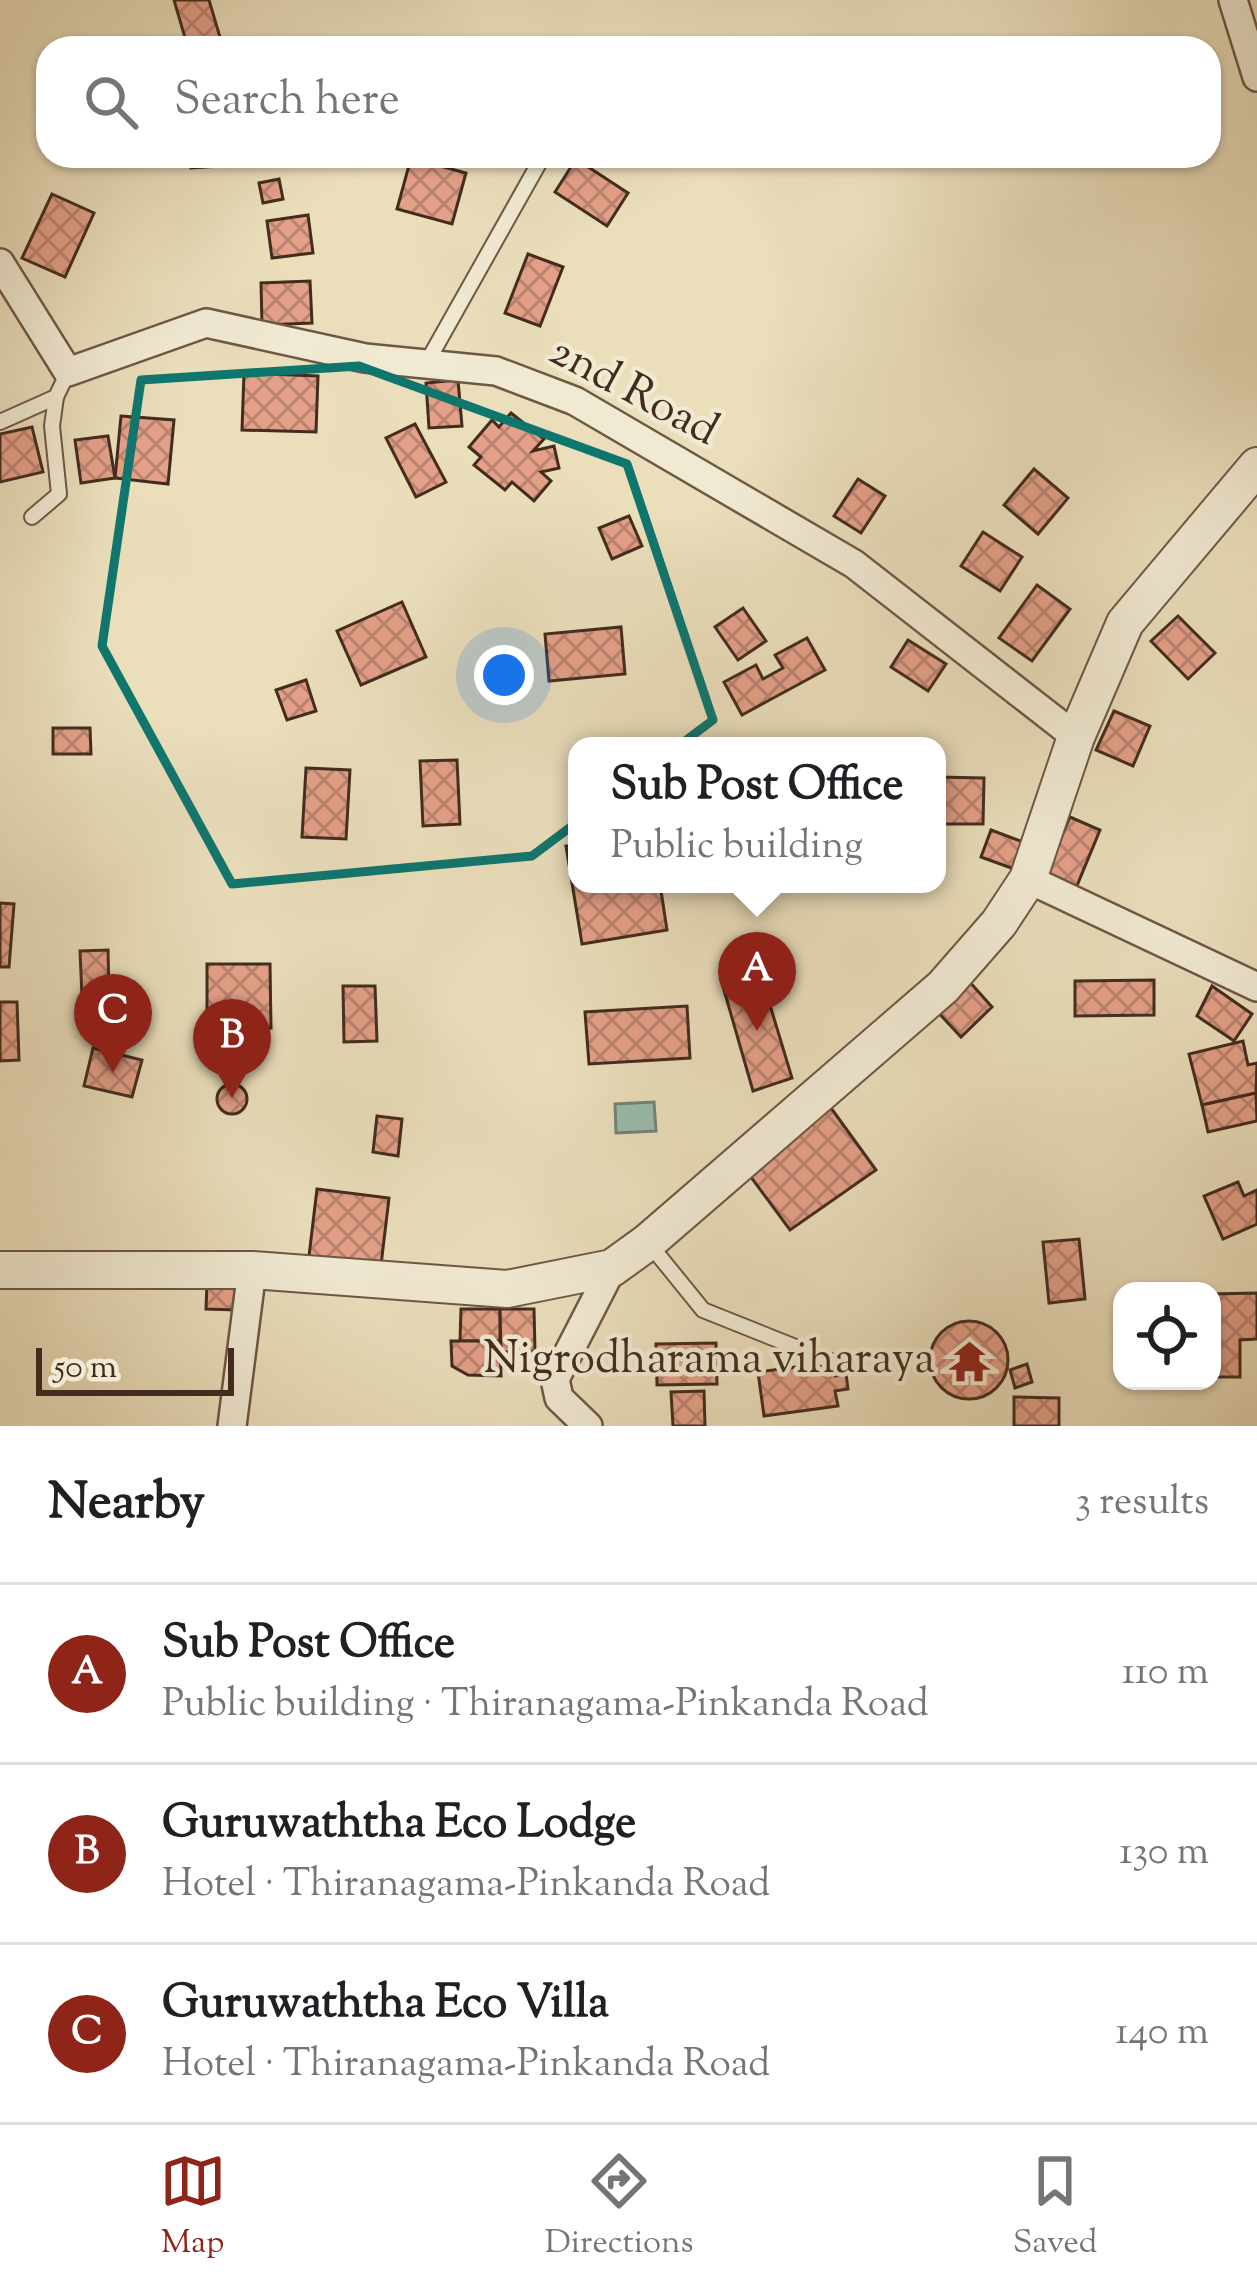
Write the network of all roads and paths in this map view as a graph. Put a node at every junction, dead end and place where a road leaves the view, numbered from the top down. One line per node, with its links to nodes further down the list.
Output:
1 (1233, 0): 2 (street)
2 (1257, 77)
3 (536, 168): 5 (lane)
4 (0, 262): 6 (street)
5 (426, 364): 6 (street, 2nd Road); 10 (street, 2nd Road)
6 (62, 384): 7 (lane); 9 (lane)
7 (0, 422)
8 (1257, 466): 10 (street)
9 (32, 517)
10 (1076, 737): 11 (street)
11 (1028, 879): 12 (street); 13 (street)
12 (1257, 987)
13 (648, 1242): 14 (street); 17 (lane)
14 (612, 1268): 16 (street); 19 (street)
15 (0, 1270): 16 (street)
16 (252, 1270): 18 (street)
17 (833, 1362)
18 (232, 1426)
19 (588, 1426)

